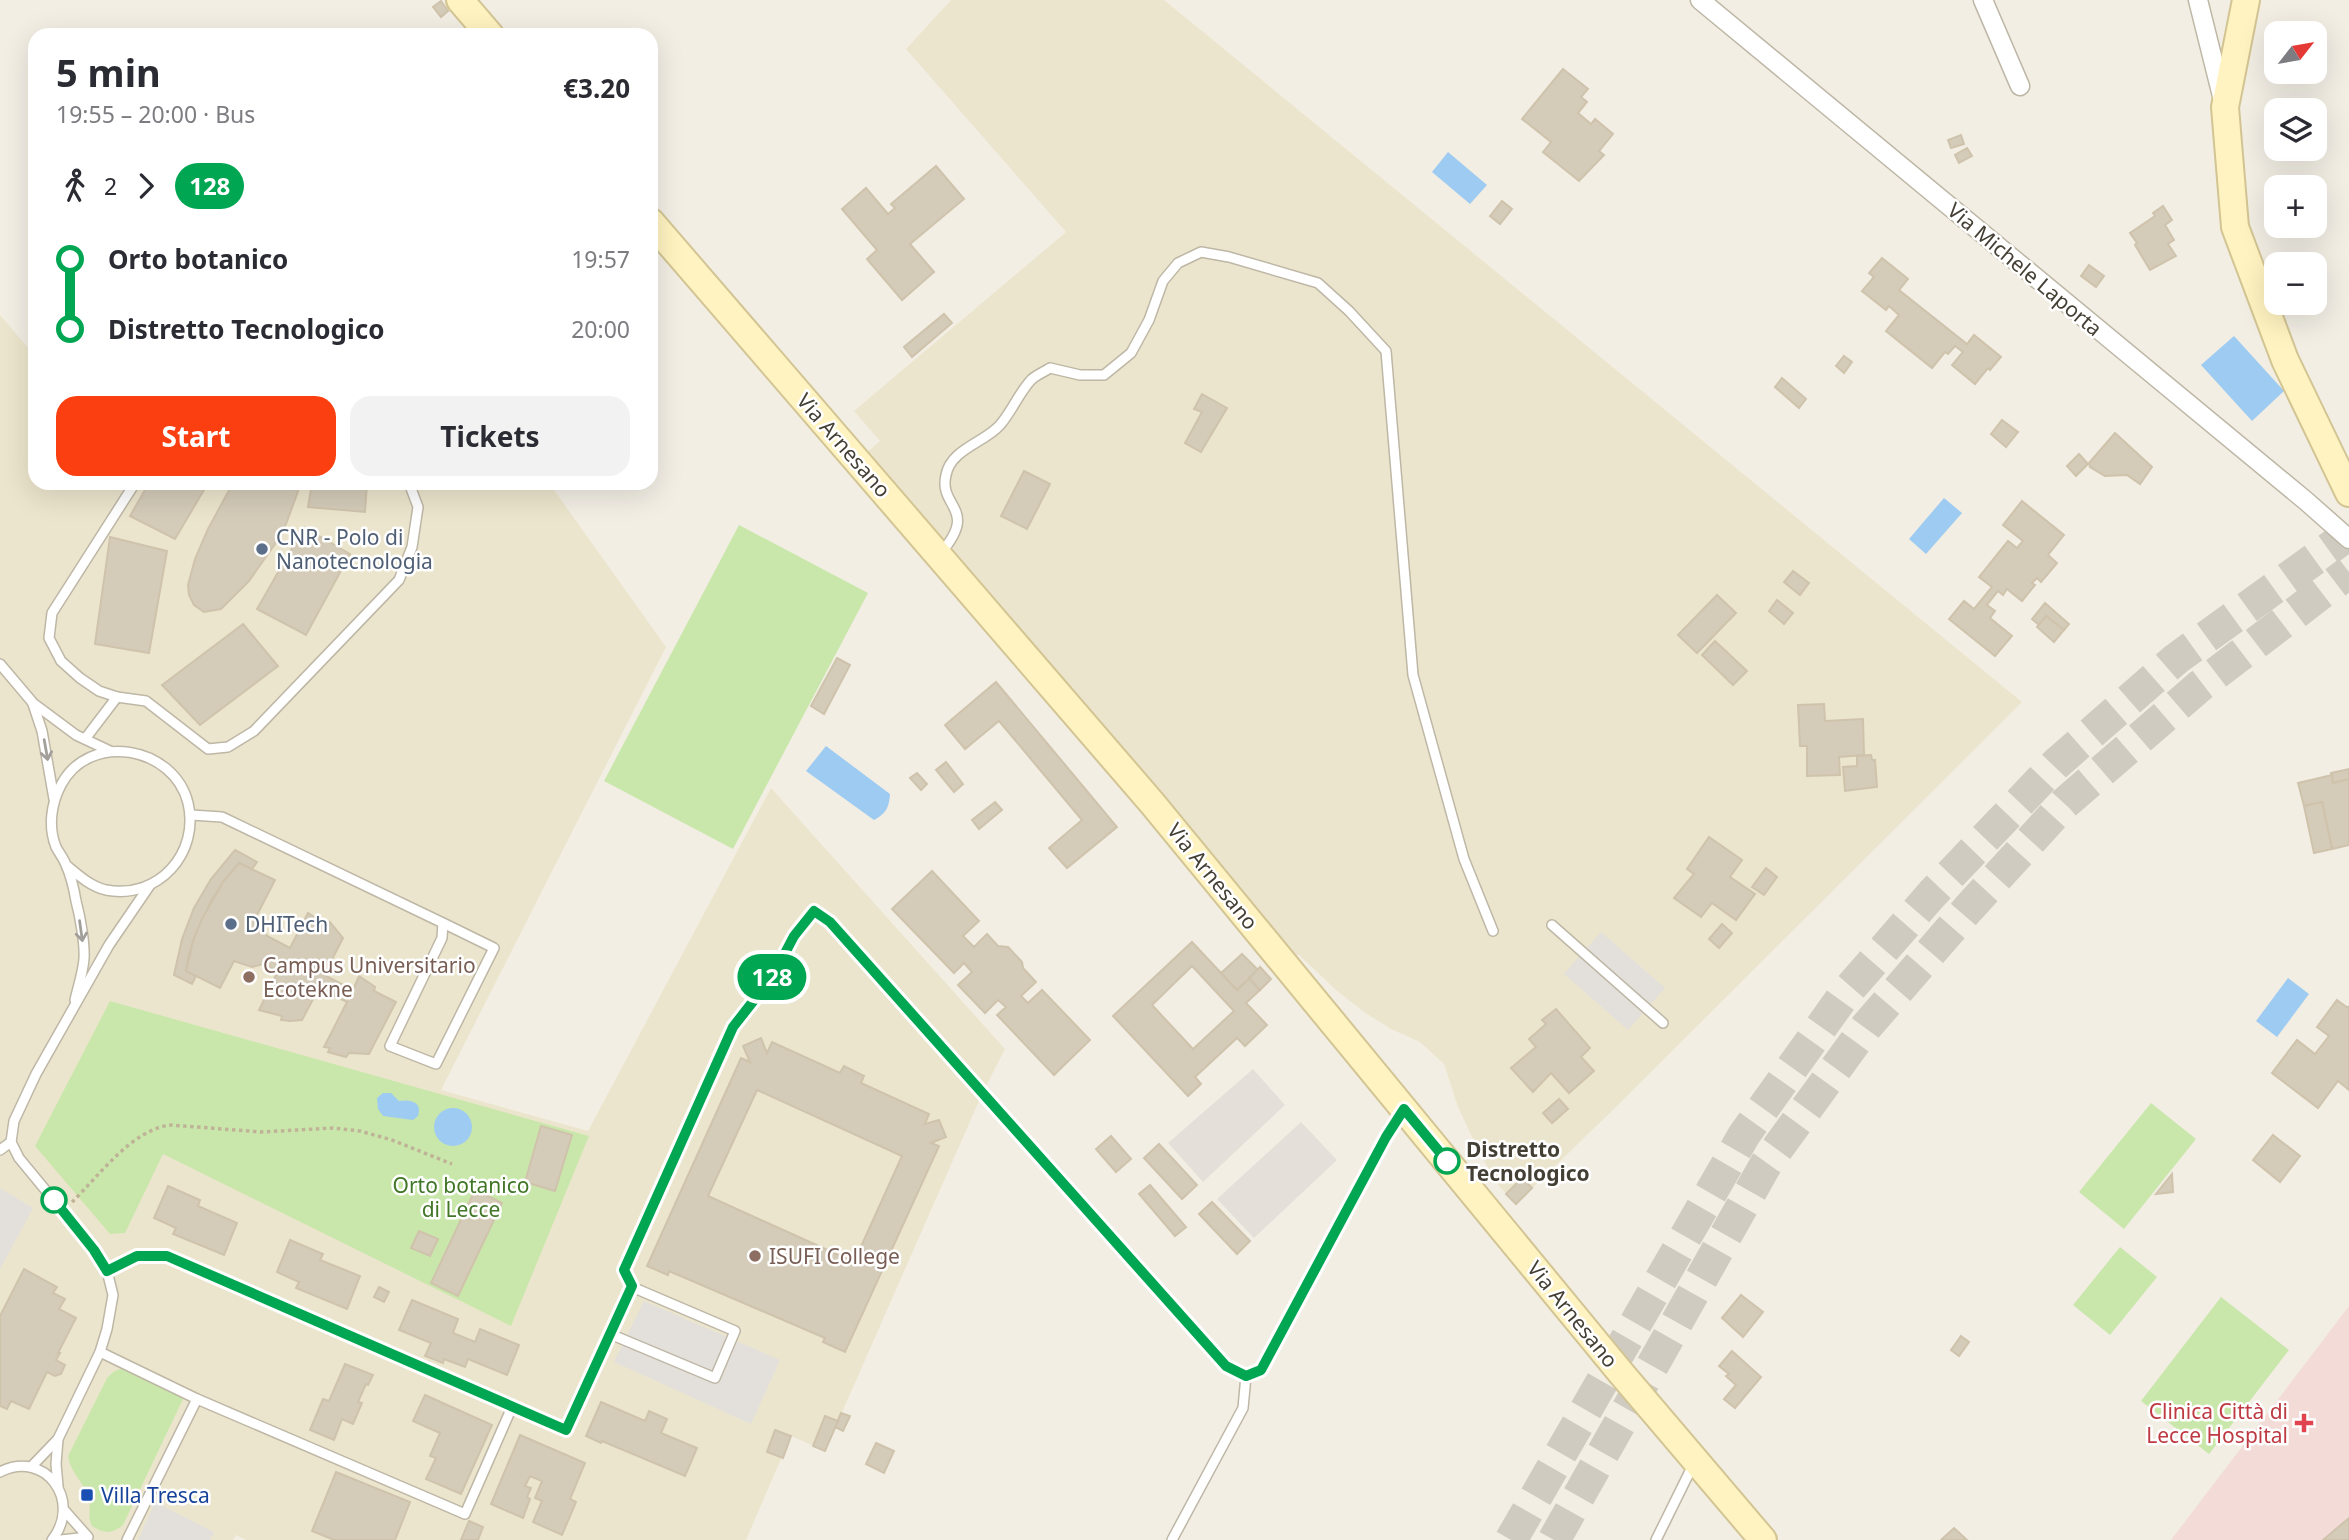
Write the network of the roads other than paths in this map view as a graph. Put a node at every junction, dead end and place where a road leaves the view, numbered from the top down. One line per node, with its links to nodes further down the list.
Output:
1 (460, 0): 6 (main road)
2 (1700, 0): 13 (street, Via Michele Laporta)
3 (1983, 0): 7 (street)
4 (2198, 0): 8 (street)
5 (2246, 0): 8 (main road)
6 (484, 28)
7 (2020, 86)
8 (2225, 107): 12 (main road)
9 (658, 230): 14 (main road, Via Arnesano)
10 (131, 490): 16 (lane)
11 (412, 490): 16 (lane)
12 (2349, 493)
13 (2349, 539)
14 (939, 555): 26 (lane); 29 (main road, Via Arnesano)
15 (0, 663): 17 (lane)
16 (117, 697): 18 (lane)
17 (33, 703): 18 (lane); 20 (lane, one-way to 20)
18 (85, 739): 19 (lane)
19 (110, 751): 20 (lane); 21 (lane)
20 (54, 799): 22 (lane)
21 (191, 815): 23 (lane); 24 (lane)
22 (66, 865): 23 (lane); 27 (lane, one-way to 27)
23 (150, 885): 27 (lane)
24 (443, 923): 24 (lane)
25 (1552, 925): 28 (lane)
26 (1493, 931)
27 (73, 1009): 30 (lane)
28 (1663, 1023)
29 (1404, 1109): 36 (lane); 40 (main road, Via Arnesano)
30 (11, 1142): 31 (lane); 32 (lane)
31 (0, 1150)
32 (107, 1271): 35 (lane); 38 (lane)
33 (632, 1286): 34 (lane); 34 (lane); 36 (lane)
34 (610, 1334): 38 (lane)
35 (100, 1352): 37 (lane); 39 (lane)
36 (1246, 1376): 49 (lane)
37 (197, 1399): 38 (lane); 48 (lane)
38 (512, 1407)
39 (58, 1439): 41 (lane); 43 (lane)
40 (1695, 1460): 50 (lane); 51 (main road, Via Arnesano)
41 (31, 1467): 42 (lane); 43 (lane)
42 (0, 1472)
43 (58, 1486): 44 (lane)
44 (65, 1511): 45 (lane); 46 (lane)
45 (91, 1539): 47 (lane)
46 (52, 1540)
47 (61, 1540)
48 (127, 1540)
49 (1171, 1540)
50 (1656, 1540)
51 (1763, 1540)

